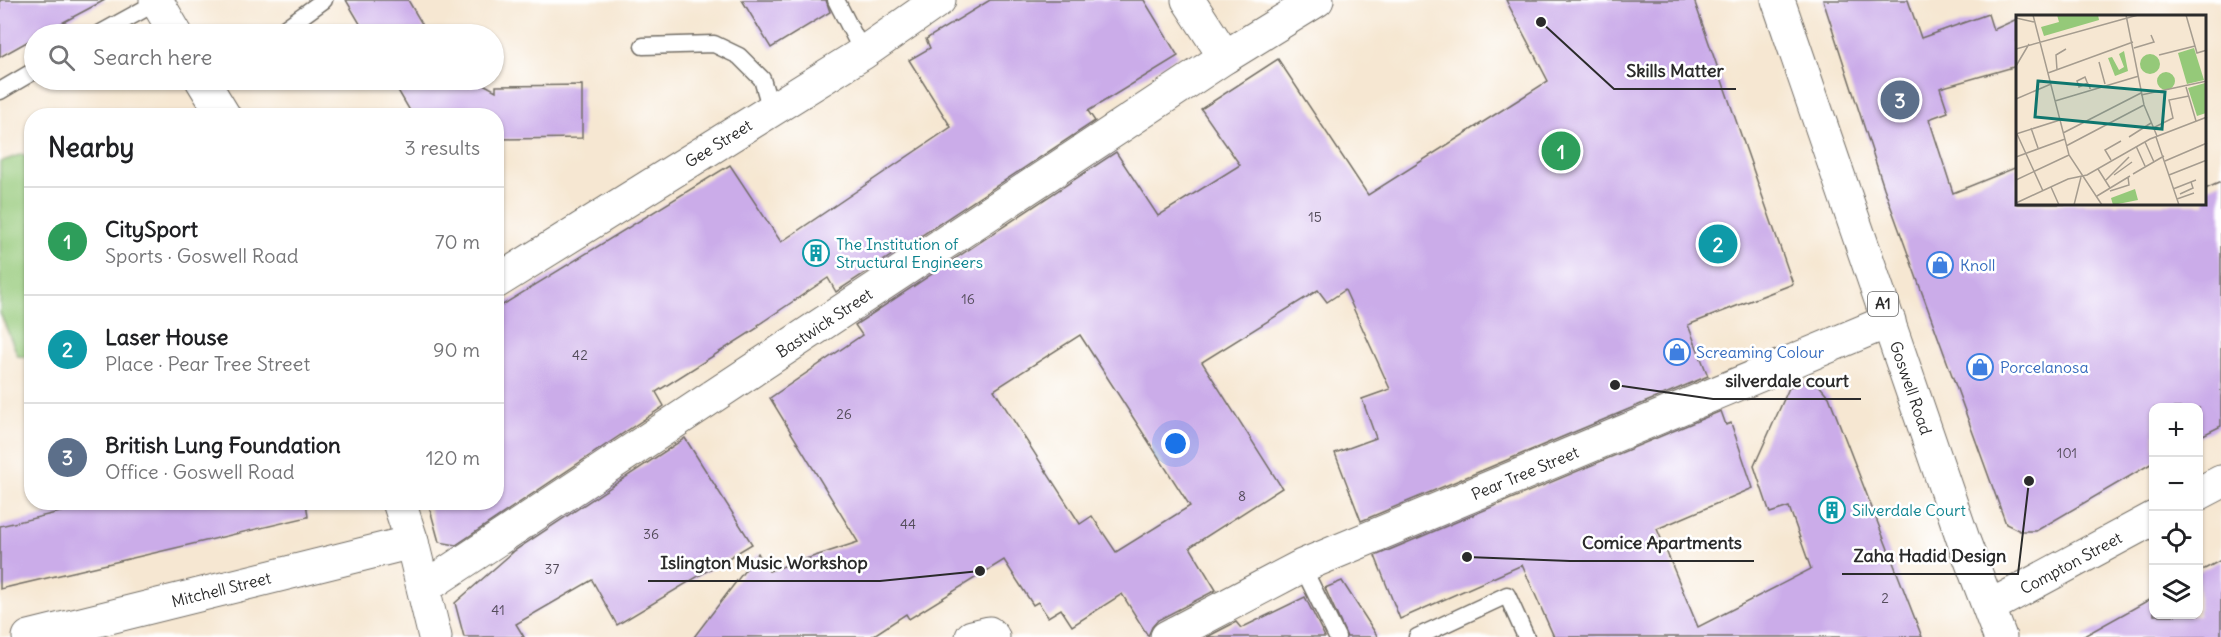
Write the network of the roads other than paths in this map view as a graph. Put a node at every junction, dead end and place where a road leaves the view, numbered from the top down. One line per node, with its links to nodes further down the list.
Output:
1 (324, 0): 10 (lane)
2 (836, 0): 12 (lane)
3 (939, 0): 12 (street, Gee Street)
4 (1188, 0): 13 (street)
5 (1317, 0): 13 (street, Bastwick Street)
6 (1778, 0): 20 (street, Goswell Road / A1)
7 (156, 1): 8 (lane); 9 (street)
8 (116, 24)
9 (170, 24)
10 (292, 24)
11 (643, 46): 18 (lane)
12 (863, 53): 18 (street, Gee Street)
13 (1225, 57): 27 (street, Bastwick Street)
14 (24, 77): 16 (lane)
15 (211, 90): 17 (street)
16 (0, 91)
17 (220, 108)
18 (771, 110): 19 (street, Gee Street)
19 (504, 277)
20 (1888, 321): 26 (street, Pear Tree Street); 28 (street, Goswell Road / A1)
21 (2221, 482): 22 (street)
22 (2203, 492)
23 (402, 510): 25 (street)
24 (2149, 521): 28 (street, Compton Street)
25 (412, 542): 27 (street); 30 (street, Mitchell Street)
26 (1302, 566): 34 (street, Pear Tree Street); 35 (lane)
27 (424, 588): 31 (street)
28 (1989, 607): 37 (street, Goswell Road / A1)
29 (1424, 636): 36 (lane)
30 (29, 637)
31 (435, 637)
32 (972, 637): 33 (street)
33 (993, 637)
34 (1167, 637)
35 (1337, 637)
36 (1526, 637)
37 (2000, 637)

